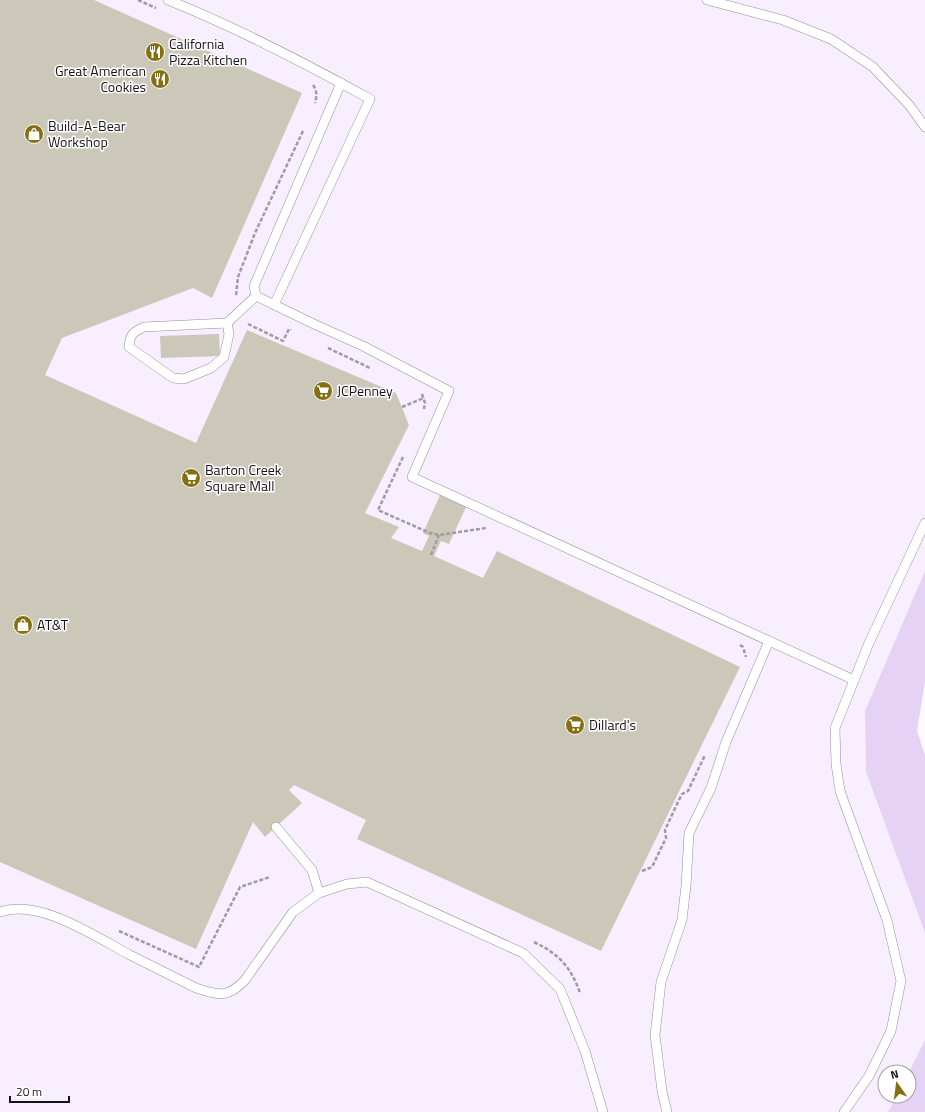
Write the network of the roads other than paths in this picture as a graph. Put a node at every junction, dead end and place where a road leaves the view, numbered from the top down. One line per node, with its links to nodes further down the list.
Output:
1 (168, 0): 3 (lane)
2 (707, 0): 4 (lane)
3 (341, 83): 5 (lane); 6 (lane)
4 (925, 127)
5 (256, 296): 6 (lane); 7 (lane)
6 (274, 305): 9 (lane)
7 (227, 323): 7 (lane)
8 (925, 523): 10 (lane)
9 (769, 641): 10 (lane); 15 (lane)
10 (854, 680): 16 (lane)
11 (276, 827): 12 (lane)
12 (318, 893): 13 (lane); 14 (lane)
13 (0, 912)
14 (604, 1112)
15 (667, 1112)
16 (844, 1112)

